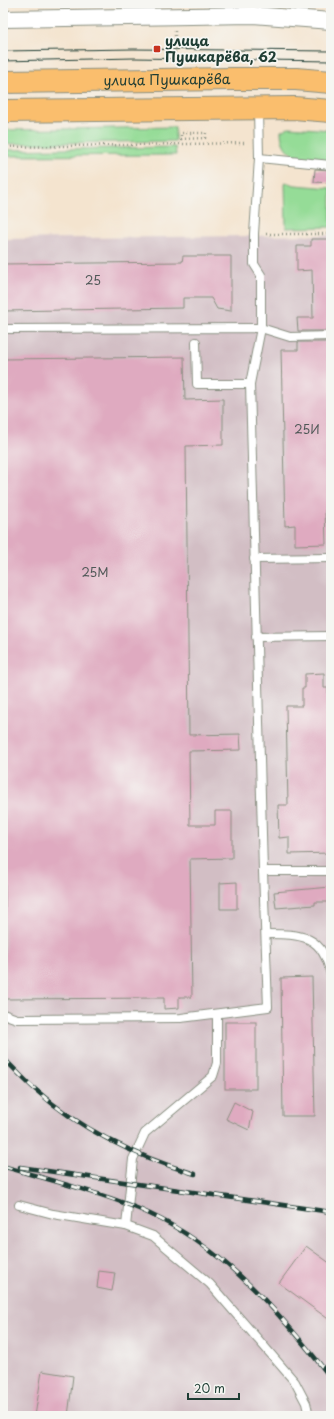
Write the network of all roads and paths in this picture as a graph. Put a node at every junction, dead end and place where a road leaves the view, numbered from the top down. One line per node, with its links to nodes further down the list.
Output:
1 (158, 9): 2 (street); 3 (street)
2 (175, 16): 4 (street); 5 (path)
3 (3, 19)
4 (331, 21)
5 (176, 64)
6 (258, 79): 7 (main road, улица Пушкарёва); 8 (main road, улица Пушкарёва); 9 (main road)
7 (3, 82)
8 (331, 82)
9 (258, 108): 10 (main road, улица Пушкарёва); 11 (main road, улица Пушкарёва); 14 (lane)
10 (3, 111)
11 (331, 111)
12 (181, 139): 12 (path); 13 (path)
13 (181, 143): 14 (path); 15 (path)
14 (258, 143): 16 (lane)
15 (3, 147)
16 (259, 158): 17 (lane); 18 (lane)
17 (331, 165)
18 (254, 234): 19 (path); 20 (lane)
19 (331, 234)
20 (261, 328): 21 (lane); 22 (lane); 24 (lane)
21 (3, 329)
22 (331, 336)
23 (196, 342): 24 (lane)
24 (250, 384): 25 (lane)
25 (254, 558): 26 (lane); 28 (lane)
26 (331, 558)
27 (331, 636): 28 (lane)
28 (256, 637): 29 (lane)
29 (263, 871): 30 (lane); 31 (lane)
30 (331, 871)
31 (266, 934): 32 (lane); 34 (lane)
32 (331, 976)
33 (3, 1014): 34 (lane)
34 (217, 1014): 36 (lane)
35 (18, 1205): 36 (lane)
36 (126, 1226): 37 (lane)
37 (309, 1416)

